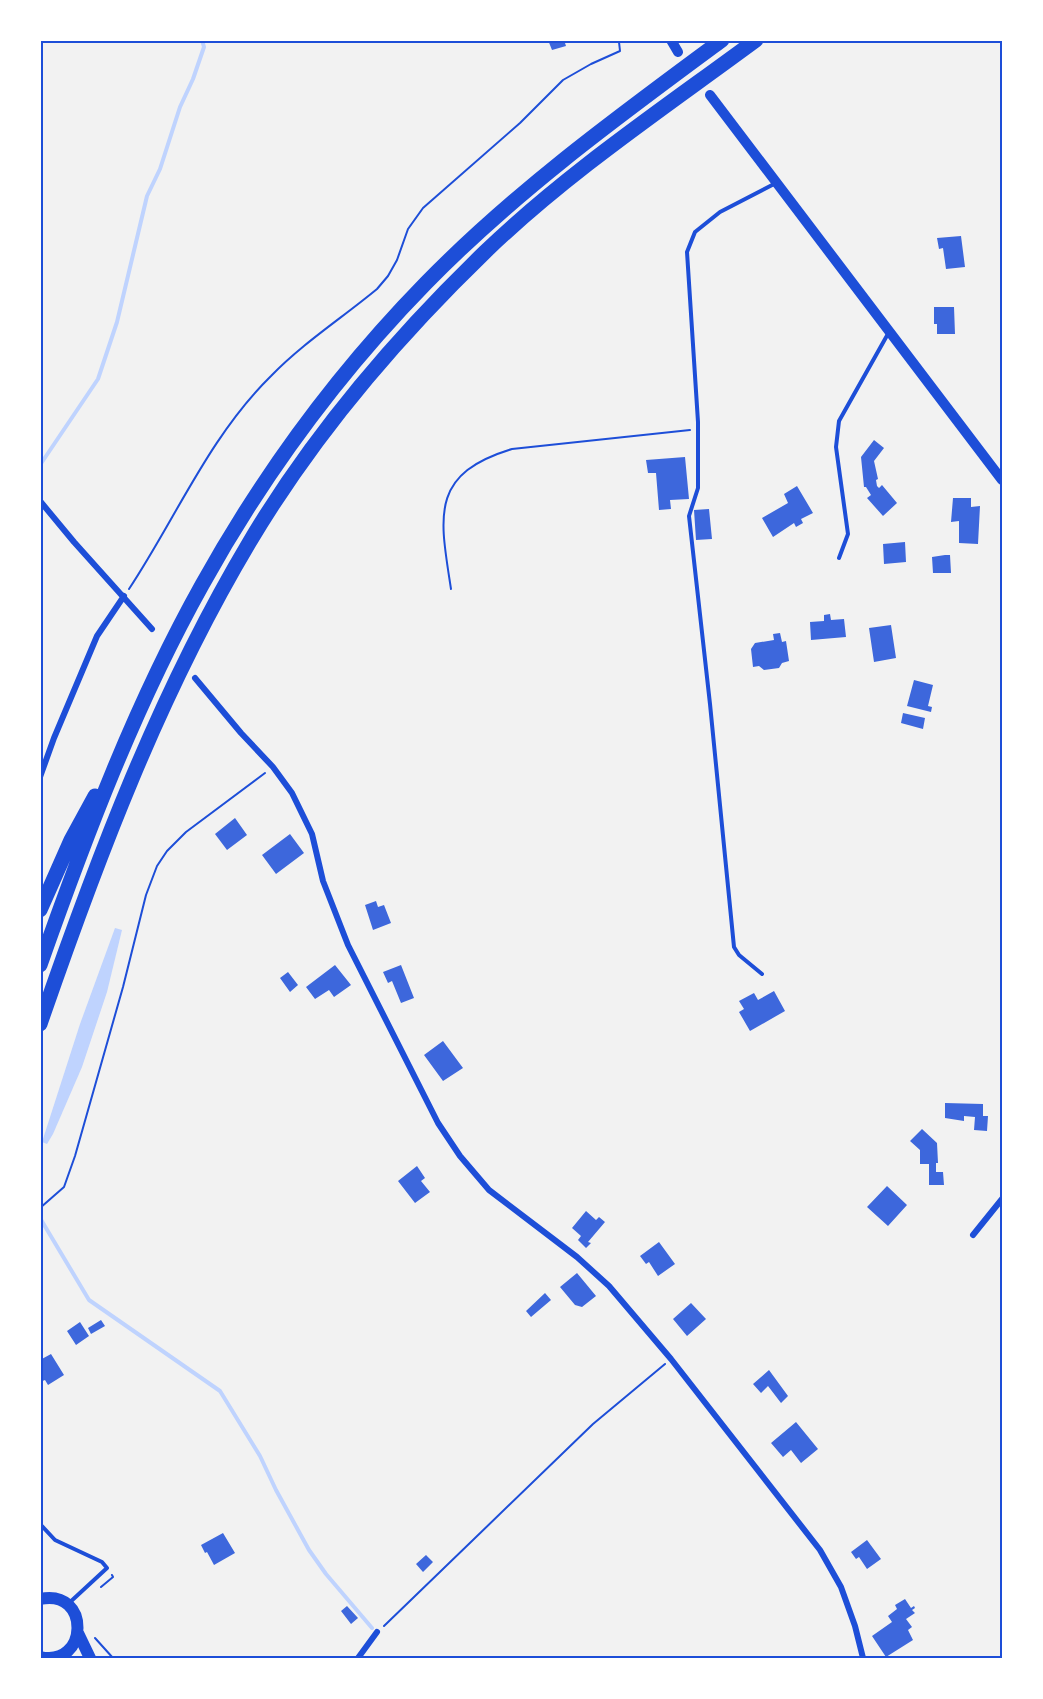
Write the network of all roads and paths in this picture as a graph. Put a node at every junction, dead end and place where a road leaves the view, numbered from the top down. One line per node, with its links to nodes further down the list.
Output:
1 (622, 40): 14 (path)
2 (671, 40): 5 (street)
3 (722, 40): 17 (highway)
4 (756, 40): 23 (highway)
5 (678, 52)
6 (710, 95): 7 (street)
7 (776, 183): 8 (street); 9 (lane)
8 (889, 331): 10 (street); 12 (lane)
9 (698, 429): 13 (path); 22 (lane)
10 (1002, 480)
11 (40, 501): 14 (street)
12 (839, 558)
13 (451, 589)
14 (124, 596): 15 (street); 19 (street)
15 (152, 629)
16 (195, 678): 18 (street)
17 (126, 741): 20 (highway); 21 (highway)
18 (273, 767): 25 (path); 27 (street)
19 (40, 777)
20 (40, 910)
21 (40, 964)
22 (762, 974)
23 (40, 1024)
24 (1002, 1199): 26 (street)
25 (40, 1208)
26 (973, 1235)
27 (671, 1359): 34 (path); 42 (street)
28 (40, 1524): 29 (lane)
29 (107, 1568): 30 (path); 33 (lane)
30 (98, 1589)
31 (40, 1590): 32 (main road)
32 (47, 1598): 33 (main road)
33 (68, 1605): 35 (main road)
34 (377, 1632): 41 (street)
35 (78, 1633): 38 (main road); 39 (main road)
36 (92, 1633): 40 (path)
37 (40, 1657): 38 (main road)
38 (56, 1658)
39 (90, 1659)
40 (112, 1659)
41 (358, 1659)
42 (863, 1659)

